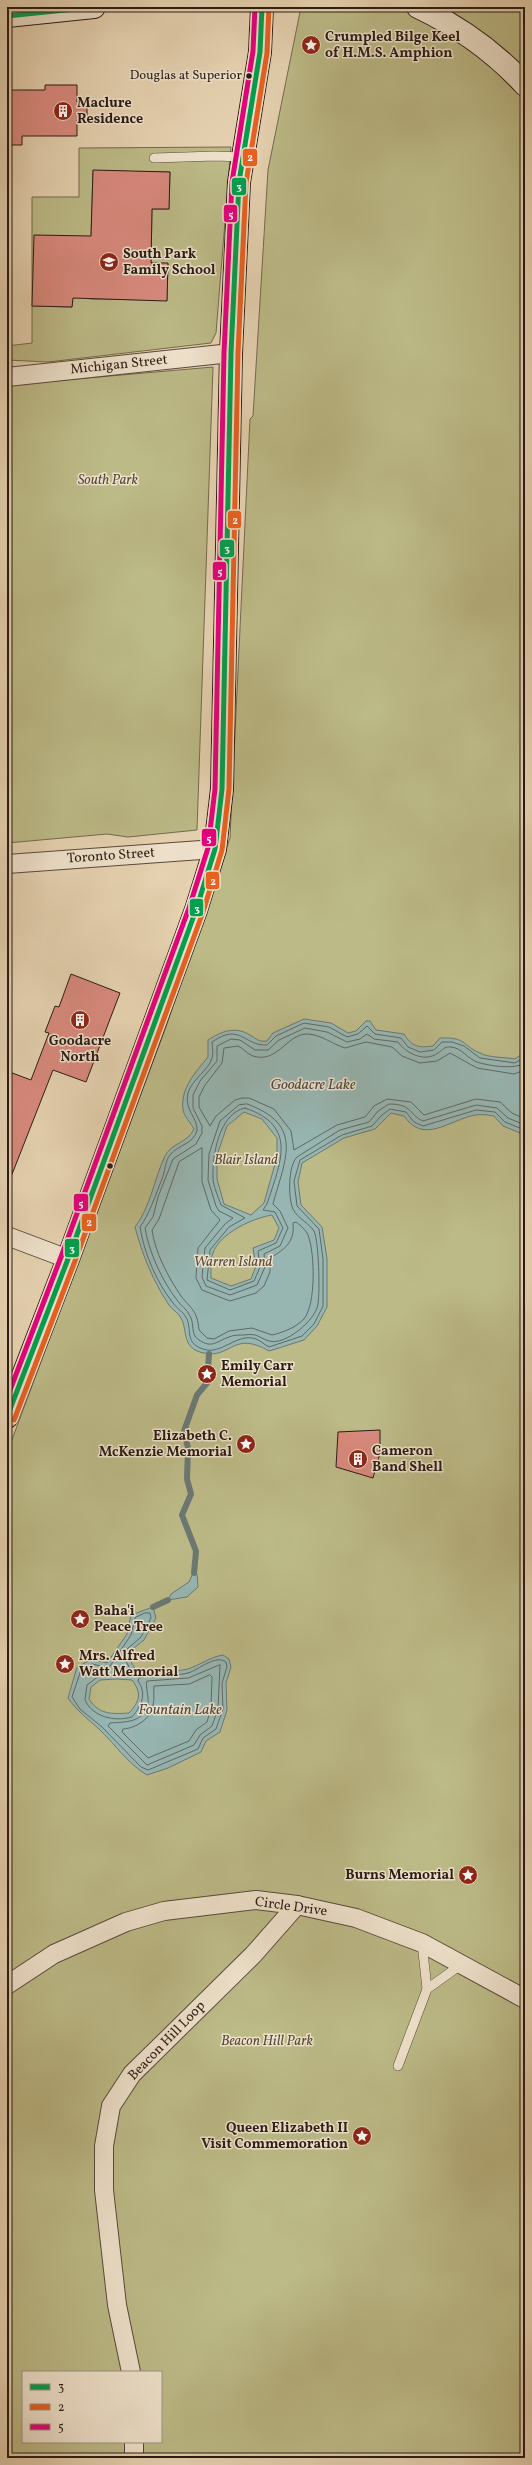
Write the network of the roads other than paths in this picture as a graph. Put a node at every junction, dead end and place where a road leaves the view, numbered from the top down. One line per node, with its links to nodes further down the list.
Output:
1 (94, 7): 4 (street)
2 (262, 7): 6 (main road)
3 (418, 7): 5 (street)
4 (7, 16)
5 (525, 85)
6 (242, 157): 7 (lane); 8 (main road)
7 (154, 158)
8 (232, 353): 9 (street, Michigan Street); 10 (main road)
9 (7, 377)
10 (215, 849): 11 (street, Toronto Street); 13 (main road)
11 (7, 864)
12 (7, 1236): 13 (street)
13 (68, 1259): 14 (main road)
14 (7, 1417)
15 (297, 1905): 16 (street, Circle Drive); 18 (street, Circle Drive); 22 (street, Beacon Hill Loop)
16 (422, 1942): 17 (street, Circle Drive); 19 (lane)
17 (462, 1964): 19 (lane); 20 (street, Circle Drive)
18 (7, 1985)
19 (427, 1988): 21 (lane)
20 (525, 1999)
21 (398, 2066)
22 (131, 2371)
23 (134, 2443): 24 (street)
24 (134, 2458)

